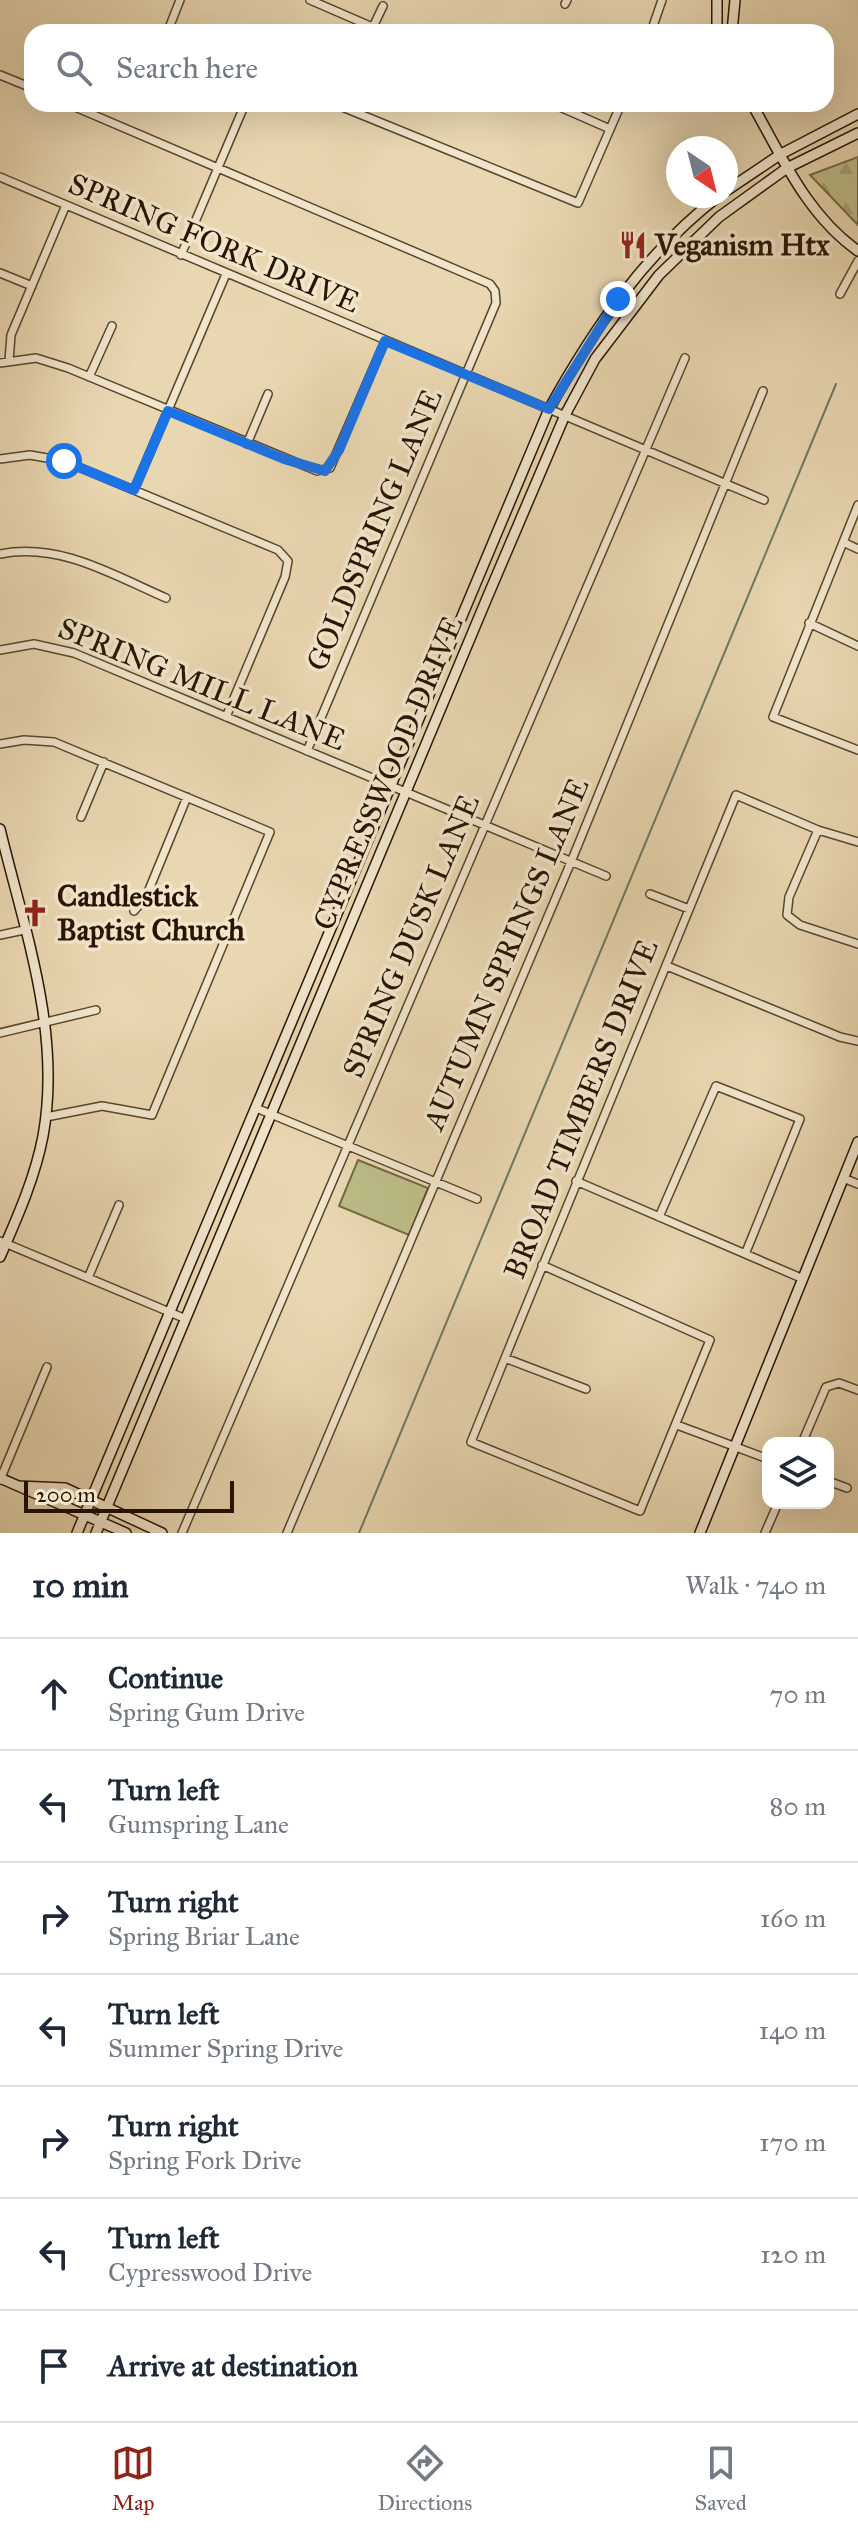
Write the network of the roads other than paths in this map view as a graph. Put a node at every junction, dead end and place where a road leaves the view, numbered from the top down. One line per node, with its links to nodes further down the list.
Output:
1 (180, 0): 7 (street)
2 (310, 0): 8 (street)
3 (662, 0): 10 (street)
4 (717, 0): 11 (main road)
5 (735, 0): 12 (main road)
6 (383, 6): 9 (street)
7 (171, 24)
8 (366, 24)
9 (374, 24)
10 (654, 24)
11 (717, 24)
12 (733, 24)
13 (0, 75): 14 (street)
14 (24, 85)
15 (87, 112): 25 (street)
16 (242, 112): 25 (street)
17 (355, 112): 22 (street)
18 (571, 112): 22 (street)
19 (617, 112): 22 (street)
20 (757, 112): 24 (main road)
21 (858, 114): 24 (main road)
22 (610, 129)
23 (858, 133): 26 (main road, CYPRESSWOOD DRIVE)
24 (781, 154): 26 (main road); 28 (main road)
25 (218, 168): 32 (street); 45 (street, GOLDSPRING LANE)
26 (787, 168): 31 (main road); 37 (main road, CYPRESSWOOD DRIVE)
27 (0, 177): 29 (street, SPRING FORK DRIVE)
28 (738, 183)
29 (66, 205): 32 (street, SPRING FORK DRIVE); 38 (street)
30 (706, 208): 34 (main road, CYPRESSWOOD DRIVE)
31 (858, 251)
32 (181, 255): 36 (street, SPRING FORK DRIVE)
33 (858, 261): 39 (street)
34 (646, 264): 37 (main road); 49 (main road, CYPRESSWOOD DRIVE)
35 (0, 273): 38 (street)
36 (226, 274): 41 (street, SPRING FORK DRIVE); 50 (street)
37 (659, 275): 51 (main road, CYPRESSWOOD DRIVE)
38 (32, 286): 43 (street)
39 (840, 294)
40 (112, 326): 46 (street)
41 (385, 341): 45 (street, SPRING FORK DRIVE); 52 (street)
42 (685, 358): 53 (street, SPRING DUSK LANE)
43 (9, 361): 44 (street); 46 (street)
44 (0, 363)
45 (465, 376): 49 (street, SPRING FORK DRIVE); 71 (street, GOLDSPRING LANE)
46 (89, 377): 50 (street)
47 (763, 391): 55 (street, AUTUMN SPRINGS LANE)
48 (268, 394): 52 (street)
49 (549, 409): 51 (street, SPRING FORK DRIVE); 62 (main road, CYPRESSWOOD DRIVE)
50 (168, 411): 52 (street); 56 (street)
51 (565, 415): 53 (street, SPRING FORK DRIVE); 64 (main road, CYPRESSWOOD DRIVE)
52 (247, 444)
53 (644, 451): 55 (street, SPRING FORK DRIVE); 77 (street, SPRING DUSK LANE)
54 (0, 459): 56 (street)
55 (726, 485): 57 (street, SPRING FORK DRIVE); 82 (street, AUTUMN SPRINGS LANE)
56 (134, 490): 68 (street)
57 (764, 500)
58 (858, 505): 59 (street)
59 (843, 542): 60 (street); 65 (street)
60 (858, 549)
61 (0, 554): 63 (street)
62 (473, 591): 64 (main road); 73 (main road, CYPRESSWOOD DRIVE)
63 (166, 598)
64 (487, 598): 74 (main road, CYPRESSWOOD DRIVE)
65 (809, 623): 66 (street); 70 (street)
66 (858, 646)
67 (0, 650): 68 (street, SPRING MILL LANE)
68 (226, 717): 71 (street, SPRING MILL LANE)
69 (0, 744): 72 (street)
70 (858, 750)
71 (307, 751): 73 (street, SPRING MILL LANE)
72 (104, 762): 75 (street); 76 (street)
73 (391, 784): 74 (street, SPRING MILL LANE); 90 (main road, CYPRESSWOOD DRIVE)
74 (407, 790): 77 (street, SPRING MILL LANE); 91 (main road, CYPRESSWOOD DRIVE)
75 (187, 797): 86 (street); 99 (street)
76 (81, 817)
77 (484, 825): 82 (street, SPRING MILL LANE); 101 (street, SPRING DUSK LANE)
78 (0, 829): 80 (main road)
79 (818, 830): 81 (street); 85 (street, BROAD TIMBERS DRIVE); 89 (street)
80 (1, 840): 87 (main road)
81 (858, 842)
82 (571, 862): 83 (street, SPRING MILL LANE); 104 (street, AUTUMN SPRINGS LANE)
83 (606, 876)
84 (650, 894): 85 (street)
85 (689, 909): 92 (street, BROAD TIMBERS DRIVE)
86 (134, 911)
87 (24, 930): 88 (street); 94 (main road)
88 (0, 935)
89 (858, 944)
90 (323, 946): 91 (main road); 97 (main road, CYPRESSWOOD DRIVE)
91 (339, 952): 98 (main road, CYPRESSWOOD DRIVE)
92 (667, 966): 96 (street); 103 (street, BROAD TIMBERS DRIVE)
93 (96, 1010): 94 (street)
94 (46, 1022): 95 (street); 99 (main road)
95 (0, 1033)
96 (858, 1041)
97 (256, 1108): 98 (street); 115 (main road, CYPRESSWOOD DRIVE)
98 (270, 1113): 101 (street); 116 (main road, CYPRESSWOOD DRIVE)
99 (46, 1117): 109 (main road)
100 (858, 1142): 102 (main road)
101 (347, 1147): 104 (street); 138 (street, SPRING DUSK LANE)
102 (843, 1178): 105 (street); 114 (main road)
103 (576, 1181): 108 (street); 112 (street, BROAD TIMBERS DRIVE)
104 (437, 1182): 106 (street); 139 (street, AUTUMN SPRINGS LANE)
105 (858, 1184)
106 (477, 1199)
107 (119, 1205): 113 (street)
108 (659, 1217): 110 (street); 110 (street)
109 (3, 1242): 111 (main road); 113 (street)
110 (746, 1252): 114 (street)
111 (0, 1257)
112 (542, 1265): 117 (street, BROAD TIMBERS DRIVE); 121 (street)
113 (88, 1278): 115 (street)
114 (801, 1278): 123 (main road)
115 (170, 1312): 116 (street); 129 (main road, CYPRESSWOOD DRIVE)
116 (186, 1319): 130 (main road, CYPRESSWOOD DRIVE)
117 (505, 1358): 119 (street); 121 (street, BROAD TIMBERS DRIVE)
118 (47, 1367): 125 (street)
119 (586, 1389)
120 (858, 1390): 122 (street)
121 (677, 1425): 123 (street)
122 (805, 1437)
123 (733, 1446): 124 (street); 140 (main road)
124 (762, 1457)
125 (0, 1479): 127 (main road)
126 (834, 1483): 128 (street)
127 (18, 1486): 129 (main road); 132 (main road)
128 (847, 1488)
129 (92, 1498): 130 (main road); 132 (main road, CYPRESSWOOD DRIVE)
130 (108, 1505): 133 (main road, CYPRESSWOOD DRIVE); 137 (main road)
131 (775, 1509): 141 (street)
132 (85, 1514): 133 (main road); 134 (main road, CYPRESSWOOD DRIVE)
133 (101, 1521): 135 (main road, CYPRESSWOOD DRIVE); 136 (main road)
134 (77, 1533)
135 (96, 1533)
136 (126, 1533)
137 (162, 1533)
138 (182, 1533)
139 (287, 1533)
140 (700, 1533)
141 (765, 1533)

